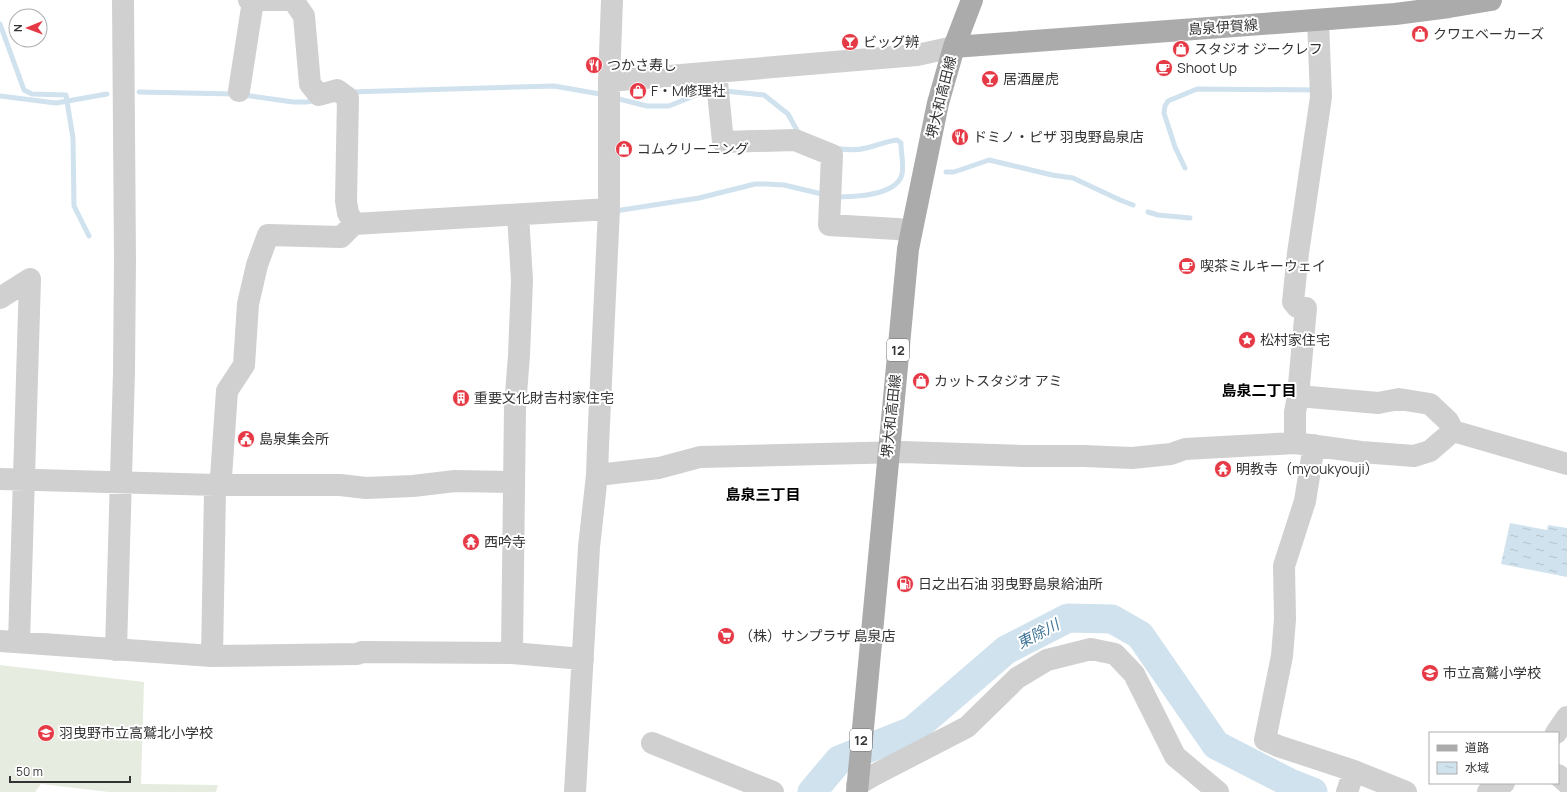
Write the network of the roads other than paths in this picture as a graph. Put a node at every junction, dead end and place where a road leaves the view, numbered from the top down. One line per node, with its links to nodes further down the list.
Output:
1 (123, 0): 24 (street)
2 (251, 0): 10 (street); 13 (street)
3 (612, 0): 9 (street)
4 (972, 0): 7 (main road, 堺大和高田線 / 12)
5 (1490, 0): 6 (main road, 島泉伊賀線)
6 (1318, 20): 7 (main road, 島泉伊賀線); 16 (street)
7 (954, 47): 8 (street); 14 (main road, 堺大和高田線 / 12)
8 (716, 72): 9 (street); 14 (street)
9 (609, 81): 11 (street)
10 (239, 91)
11 (609, 209): 12 (street); 21 (street)
12 (518, 215): 13 (street); 25 (street)
13 (354, 224): 26 (street)
14 (911, 231): 19 (main road, 堺大和高田線 / 12)
15 (0, 298): 23 (street)
16 (1298, 396): 17 (street); 18 (street)
17 (1453, 431): 18 (street); 20 (street)
18 (1304, 444): 19 (street); 36 (street)
19 (888, 453): 21 (street); 38 (main road, 堺大和高田線 / 12)
20 (1567, 464)
21 (597, 475): 31 (street)
22 (0, 479): 23 (street)
23 (23, 480): 24 (street); 27 (street)
24 (121, 482): 26 (street); 28 (street)
25 (514, 482): 26 (street); 29 (street)
26 (217, 485): 30 (street)
27 (9, 641): 28 (street)
28 (116, 650): 30 (street)
29 (512, 653): 30 (street); 31 (street)
30 (212, 656)
31 (583, 659): 40 (street)
32 (1567, 717): 33 (street)
33 (1557, 732)
34 (652, 743): 41 (street)
35 (1559, 776): 37 (street)
36 (1351, 780): 43 (street)
37 (1567, 783)
38 (857, 784): 42 (street)
39 (1502, 784): 44 (street)
40 (575, 792)
41 (773, 792)
42 (1218, 792)
43 (1406, 792)
44 (1488, 792)

